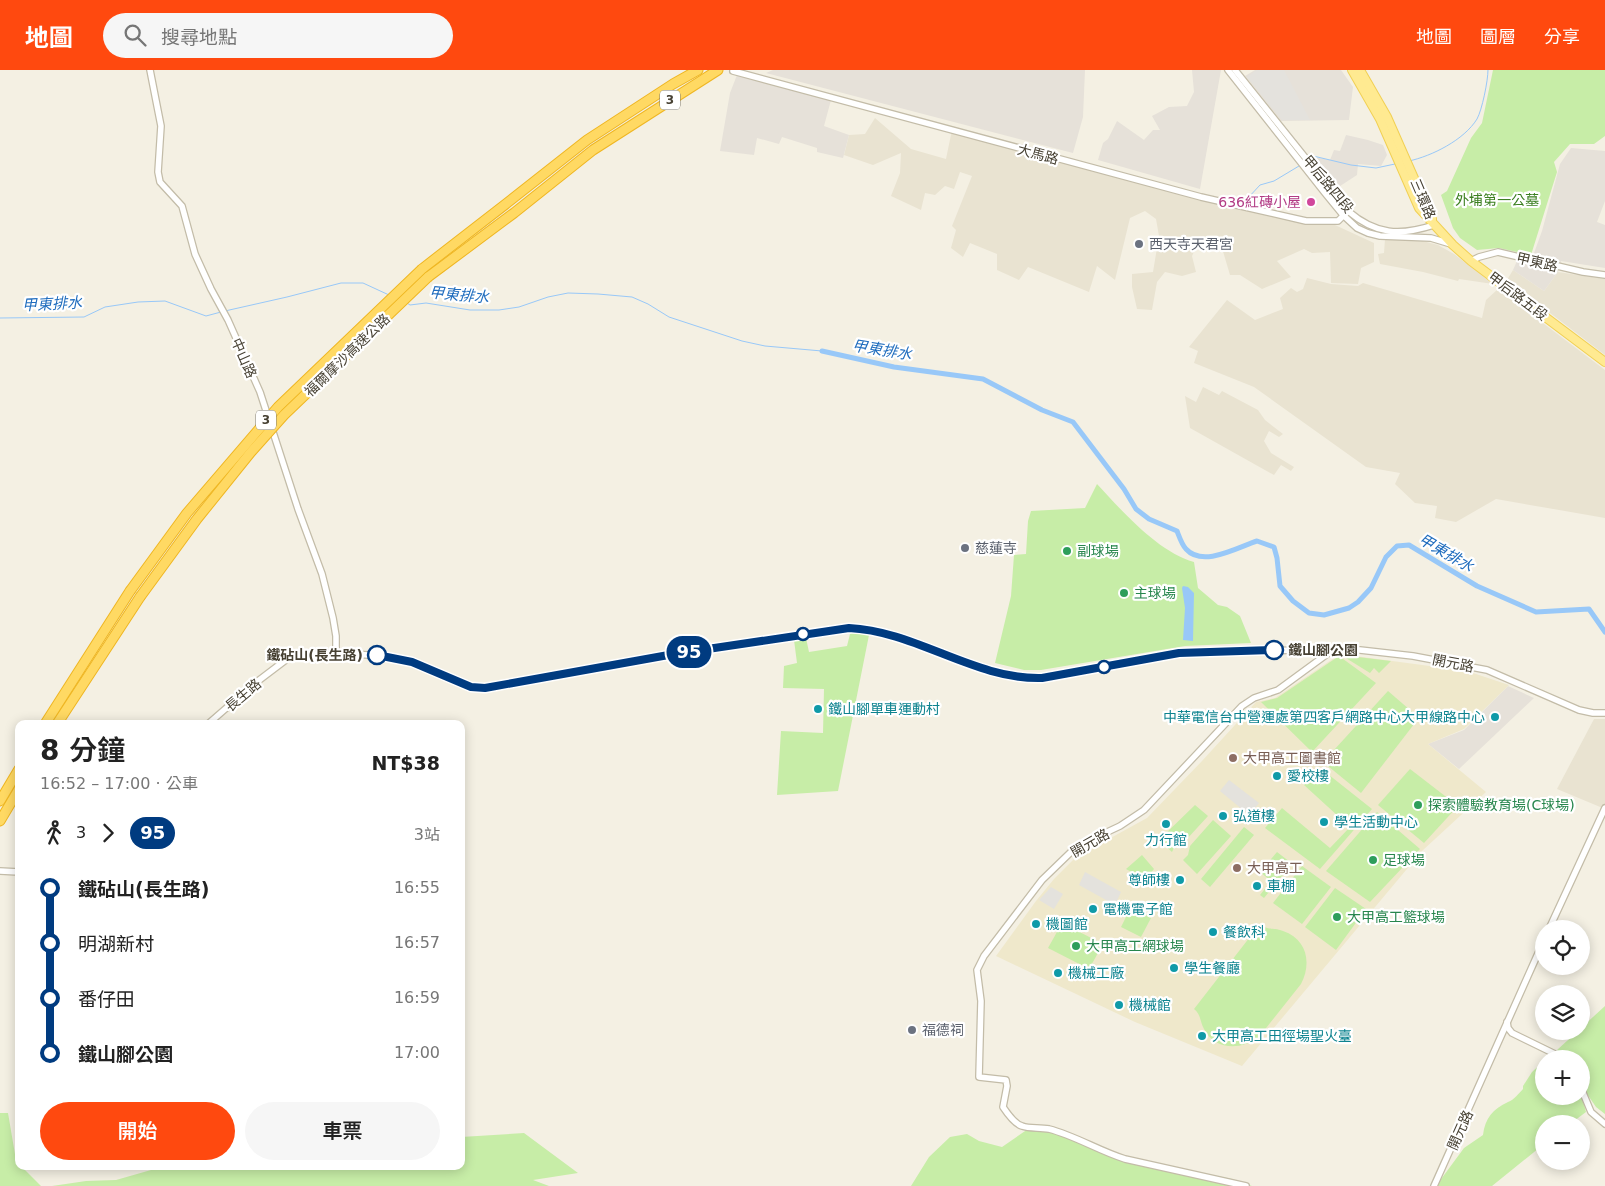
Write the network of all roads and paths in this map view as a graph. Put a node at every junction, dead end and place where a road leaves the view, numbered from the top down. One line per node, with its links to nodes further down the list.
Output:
1 (150, 70): 18 (street, 中山路)
2 (698, 70): 20 (highway, 福爾摩沙高速公路 / 3, bridge)
3 (718, 70): 21 (highway, 福爾摩沙高速公路 / 3, bridge)
4 (1228, 70): 10 (street, 甲后路四段)
5 (1235, 70): 10 (street, 甲后路四段)
6 (1352, 70): 9 (main road, 三環路)
7 (1360, 70): 9 (main road, 三環路)
8 (732, 71): 10 (street, 大馬路)
9 (1426, 211): 11 (main road, 三環路)
10 (1346, 213): 11 (street, 甲后路四段); 12 (street, 甲后路四段)
11 (1434, 225): 12 (street); 13 (main road, 甲后路五段)
12 (1416, 237): 13 (street, 甲后路四段)
13 (1452, 245): 14 (main road, 甲后路五段)
14 (1471, 261): 15 (street, 甲東路); 16 (main road, 甲后路五段)
15 (1605, 275)
16 (1605, 362)
17 (1334, 649): 18 (street, 長生路); 19 (street, 開元路); 34 (street, 開元路)
18 (336, 653): 22 (street, 長生路)
19 (1605, 713)
20 (48, 720)
21 (61, 720)
22 (213, 720)
23 (15, 776): 25 (highway)
24 (15, 796): 27 (highway)
25 (0, 801)
26 (1605, 808): 28 (street)
27 (0, 821)
28 (1553, 920)
29 (1535, 960): 30 (street, 開元路)
30 (1508, 1020): 31 (street); 35 (street, 開元路)
31 (1548, 1050)
32 (1588, 1105): 33 (street)
33 (1605, 1124)
34 (1246, 1186)
35 (1434, 1186)

